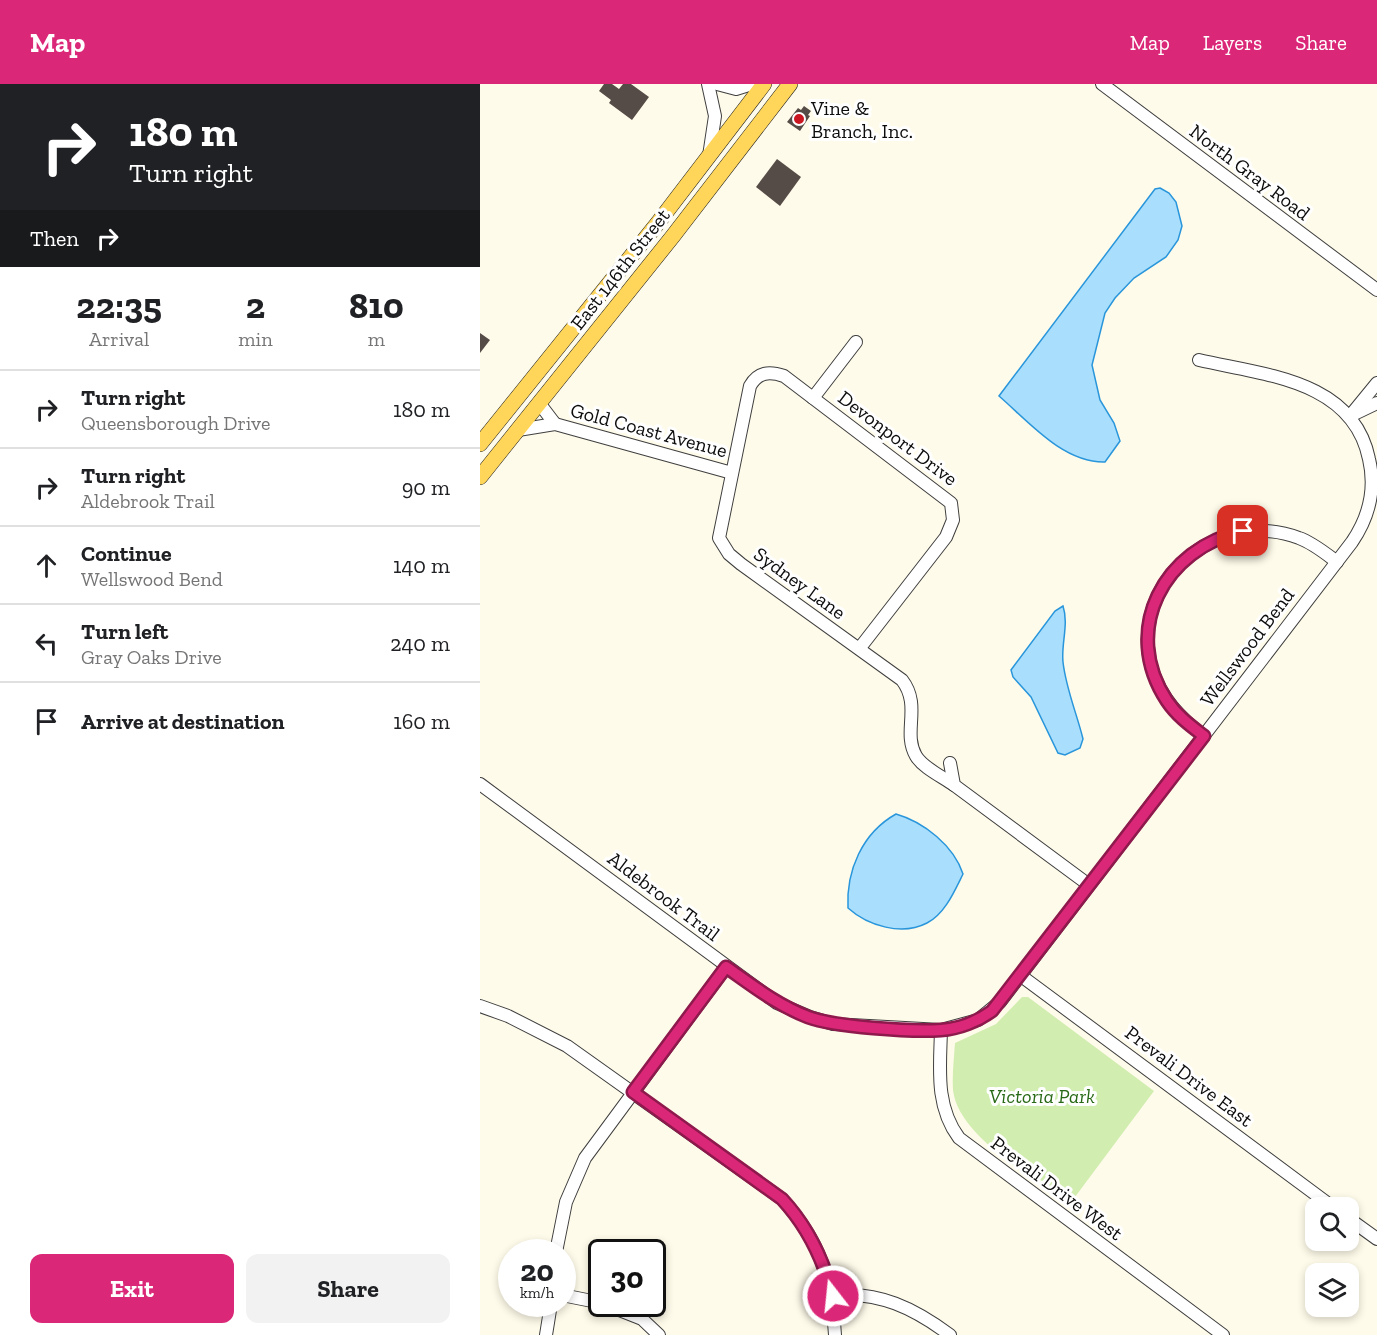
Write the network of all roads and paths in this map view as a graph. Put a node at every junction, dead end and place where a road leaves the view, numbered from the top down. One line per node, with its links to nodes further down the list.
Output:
1 (708, 84): 7 (street)
2 (717, 84): 3 (street)
3 (752, 84)
4 (764, 84): 7 (main road, East 146th Street)
5 (790, 84): 15 (main road, East 146th Street)
6 (1102, 84): 8 (street, North Gray Road)
7 (708, 156): 19 (main road, East 146th Street)
8 (1377, 290)
9 (856, 342): 13 (street)
10 (1199, 360): 16 (street)
11 (763, 374): 13 (street, Devonport Drive); 20 (street, Sydney Lane)
12 (1377, 383): 16 (street)
13 (813, 398): 23 (street, Devonport Drive)
14 (1377, 402): 16 (street)
15 (539, 403): 17 (street, Gold Coast Avenue); 18 (main road, East 146th Street)
16 (1350, 416): 22 (street, Wellswood Bend)
17 (555, 424): 18 (street, Gold Coast Avenue); 20 (street, Gold Coast Avenue)
18 (518, 430): 21 (main road, East 146th Street)
19 (480, 444)
20 (732, 473): 23 (street, Sydney Lane)
21 (480, 477)
22 (1337, 562): 24 (street, Wellswood Bend); 24 (street)
23 (859, 649): 27 (street, Sydney Lane)
24 (1204, 736): 28 (street, Wellswood Bend)
25 (950, 763): 27 (street)
26 (480, 784): 29 (street, Aldebrook Trail)
27 (954, 785): 28 (street, Sydney Lane)
28 (1089, 885): 30 (street, Wellswood Bend)
29 (726, 967): 32 (street, Aldebrook Trail); 33 (street)
30 (1020, 975): 32 (street, Wellswood Bend); 34 (street, Prevali Drive East)
31 (480, 1006): 33 (street)
32 (941, 1030): 45 (street, Prevali Drive West)
33 (633, 1092): 36 (street); 38 (street)
34 (1319, 1197)
35 (1359, 1226): 37 (street)
36 (558, 1239)
37 (1377, 1239)
38 (833, 1296): 43 (street); 44 (street)
39 (549, 1317): 41 (street)
40 (637, 1317): 42 (street)
41 (546, 1335)
42 (659, 1335)
43 (835, 1335)
44 (950, 1335)
45 (1223, 1335)

